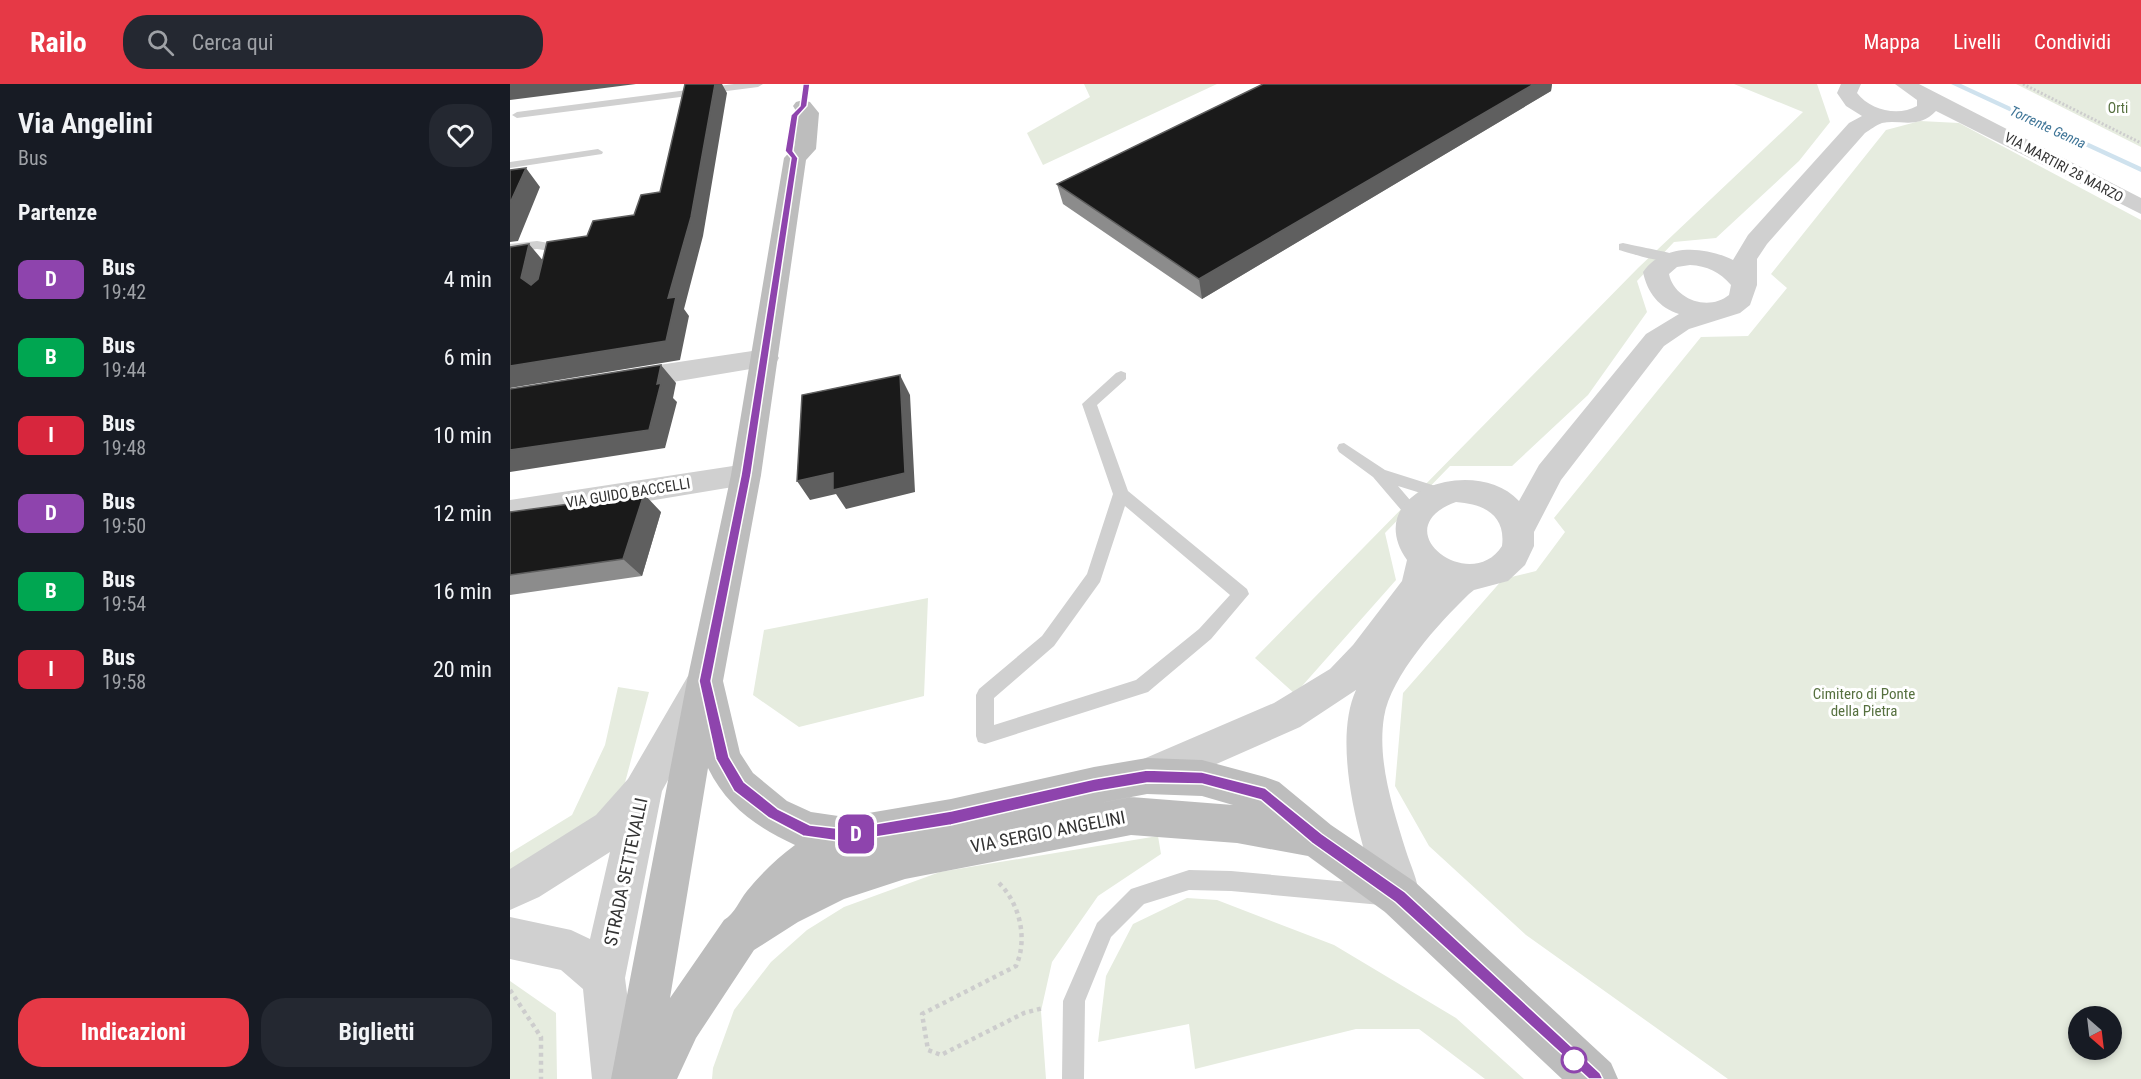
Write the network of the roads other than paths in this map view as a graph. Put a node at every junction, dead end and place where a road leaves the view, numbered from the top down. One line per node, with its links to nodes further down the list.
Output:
1 (758, 84): 6 (lane)
2 (806, 84): 21 (main road, STRADA SETTEVALLI)
3 (1905, 84): 5 (street, VIA MARTIRI 28 MARZO)
4 (1853, 94): 7 (street, VIA MARTIRI 28 MARZO); 8 (street)
5 (1924, 106): 7 (street, VIA MARTIRI 28 MARZO); 11 (street, VIA MARTIRI 28 MARZO)
6 (517, 115)
7 (1885, 116): 8 (street)
8 (1857, 128): 12 (street)
9 (598, 153): 10 (lane)
10 (510, 165)
11 (2141, 207)
12 (1757, 240): 15 (street); 18 (street)
13 (510, 248): 16 (lane)
14 (1679, 258): 15 (street); 17 (street); 17 (lane)
15 (1712, 260): 18 (street)
16 (553, 268)
17 (1660, 284): 19 (street); 20 (street)
18 (1744, 285): 19 (street)
19 (1712, 312): 20 (street)
20 (1655, 340): 26 (street)
21 (765, 357): 23 (street); 27 (main road, STRADA SETTEVALLI)
22 (1121, 376): 28 (lane)
23 (603, 383)
24 (1344, 448): 25 (lane)
25 (1378, 473): 29 (lane); 32 (lane)
26 (1550, 473): 30 (street); 33 (street)
27 (746, 475): 31 (street, VIA GUIDO BACCELLI); 36 (main road, STRADA SETTEVALLI)
28 (1121, 494): 28 (lane)
29 (1440, 494): 30 (street); 32 (street)
30 (1487, 495): 33 (street)
31 (510, 512)
32 (1414, 514): 34 (street)
33 (1520, 529): 35 (street)
34 (1423, 560): 35 (street); 37 (street)
35 (1466, 577): 42 (street)
36 (705, 681): 38 (street, STRADA SETTEVALLI); 39 (main road); 47 (main road, STRADA SETTEVALLI)
37 (1147, 776): 39 (main road); 40 (main road)
38 (644, 787): 41 (street); 45 (street, STRADA SETTEVALLI)
39 (845, 836): 43 (main road)
40 (1317, 838): 42 (main road, VIA SERGIO ANGELINI); 43 (main road, VIA SERGIO ANGELINI)
41 (510, 890)
42 (1400, 897): 49 (lane); 50 (main road, VIA SERGIO ANGELINI)
43 (739, 935): 48 (main road, VIA SERGIO ANGELINI)
44 (510, 938): 45 (street)
45 (603, 978): 46 (street, STRADA SETTEVALLI)
46 (615, 1079)
47 (634, 1079)
48 (653, 1079)
49 (1072, 1079)
50 (1594, 1079)

